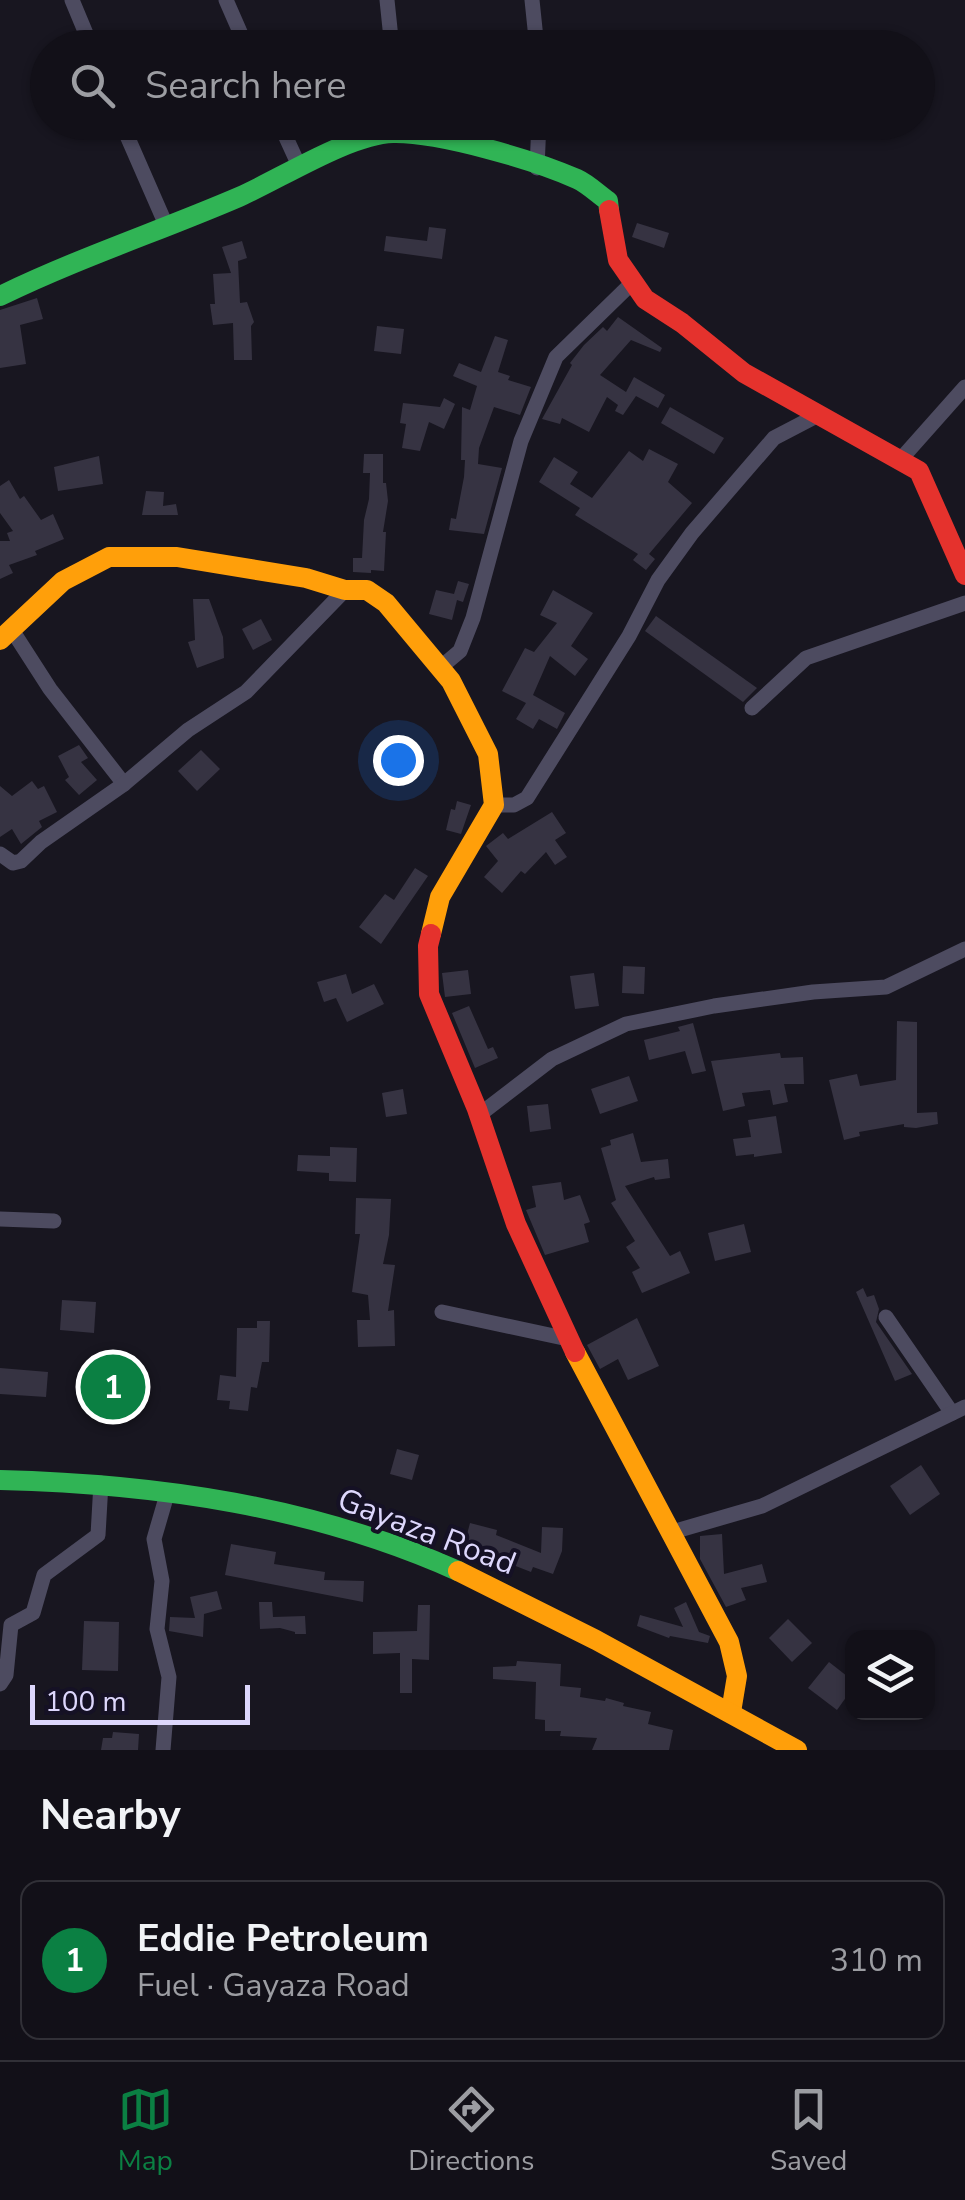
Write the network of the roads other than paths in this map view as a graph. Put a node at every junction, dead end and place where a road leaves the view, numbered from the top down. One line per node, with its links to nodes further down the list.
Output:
1 (72, 0): 5 (street)
2 (226, 0): 6 (street)
3 (387, 0): 7 (street)
4 (532, 0): 8 (street)
5 (84, 30)
6 (239, 30)
7 (390, 30)
8 (536, 30)
9 (128, 140): 16 (street)
10 (287, 140): 14 (street)
11 (363, 140): 14 (street)
12 (433, 140): 15 (street)
13 (538, 140): 15 (street)
14 (300, 168): 16 (street)
15 (537, 168): 17 (street)
16 (166, 226): 18 (street)
17 (634, 282): 20 (street); 26 (street)
18 (0, 296)
19 (965, 387): 21 (street)
20 (820, 414): 21 (street); 29 (street)
21 (901, 459): 22 (street)
22 (965, 574)
23 (345, 590): 25 (street); 26 (street); 28 (street)
24 (965, 603): 27 (street)
25 (6, 635): 28 (street)
26 (441, 667): 29 (street)
27 (752, 708)
28 (124, 784): 30 (street)
29 (494, 805): 32 (street)
30 (0, 854)
31 (965, 950): 32 (street)
32 (479, 1116): 37 (street)
33 (0, 1218): 34 (street)
34 (54, 1221)
35 (442, 1312): 37 (street)
36 (886, 1318): 38 (street)
37 (568, 1339): 42 (street)
38 (958, 1410): 42 (street)
39 (0, 1480): 40 (street, Gayaza Road)
40 (100, 1484): 41 (street, Gayaza Road); 43 (street)
41 (168, 1491): 44 (street, Gayaza Road); 45 (street)
42 (669, 1533): 44 (street)
43 (0, 1684)
44 (731, 1712): 46 (street, Gayaza Road)
45 (163, 1750)
46 (797, 1750)

